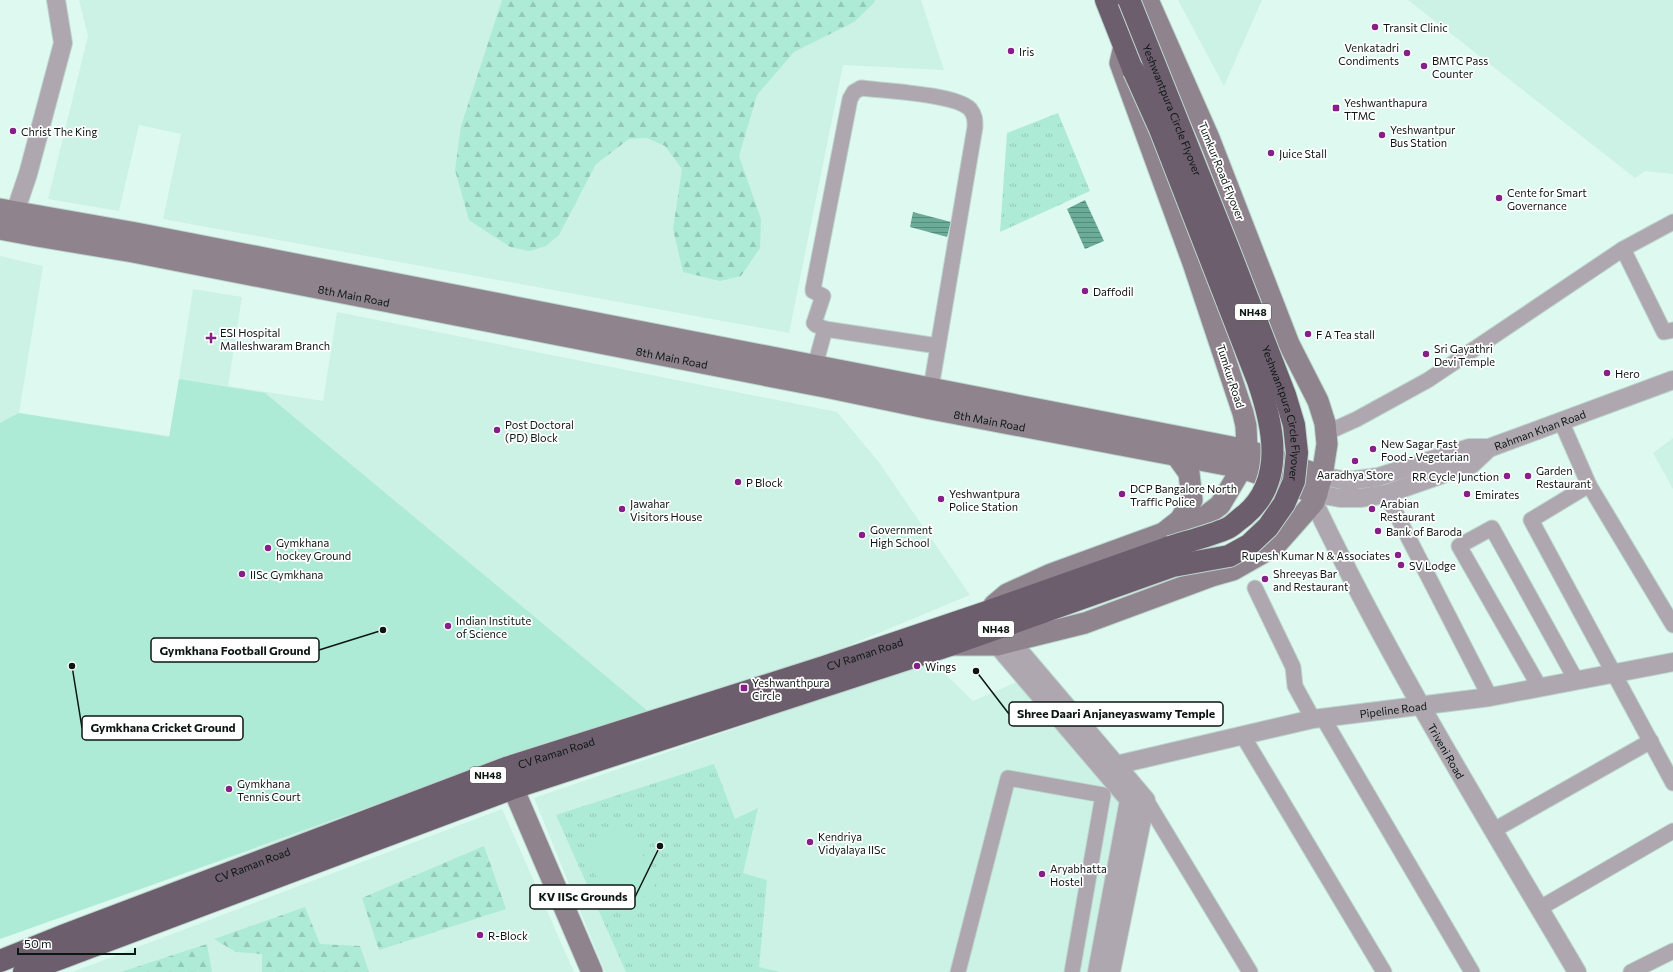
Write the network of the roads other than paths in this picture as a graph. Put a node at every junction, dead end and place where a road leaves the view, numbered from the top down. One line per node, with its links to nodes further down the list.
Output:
1 (56, 0): 6 (street)
2 (1106, 0): 5 (highway, NH48)
3 (1129, 0): 28 (highway, Yeshwantpura Circle Flyover / NH48, bridge)
4 (1148, 0): 19 (main road, Tumkur Road Flyover)
5 (1124, 45): 22 (main road, Tumkur Road); 28 (highway, Yeshwantpura Circle Flyover / NH48, bridge)
6 (6, 220): 8 (main road, 8th Main Road)
7 (1673, 222): 9 (street)
8 (134, 242): 13 (main road, 8th Main Road); 17 (main road, 8th Main Road)
9 (1623, 249): 11 (street); 19 (street)
10 (826, 329): 12 (street); 12 (street); 13 (street)
11 (1673, 330)
12 (938, 346): 15 (street)
13 (815, 366): 15 (main road, 8th Main Road)
14 (1673, 380): 18 (street, Rahman Khan Road)
15 (931, 388): 16 (main road, 8th Main Road)
16 (980, 398): 17 (main road); 22 (main road, 8th Main Road)
17 (977, 418): 21 (main road, 8th Main Road)
18 (1561, 421): 20 (street, Rahman Khan Road); 23 (street)
19 (1326, 433): 24 (main road)
20 (1489, 448): 24 (street); 25 (street, Rahman Khan Road)
21 (1176, 455): 22 (main road, 8th Main Road); 28 (main road)
22 (1245, 459): 24 (main road, 8th Main Road); 27 (main road)
23 (1589, 485): 32 (street); 36 (street)
24 (1317, 491): 26 (street, 8th Main Road); 29 (main road); 40 (street, Triveni Road)
25 (1386, 494): 26 (street, Rahman Khan Road); 39 (street)
26 (1340, 498)
27 (1190, 524): 28 (main road); 29 (main road)
28 (1169, 548): 31 (highway, Yeshwantpura Circle Flyover / NH48); 34 (highway, Yeshwantpura Circle Flyover / NH48)
29 (1212, 576): 33 (main road)
30 (1255, 588): 41 (street)
31 (984, 613): 52 (highway, CV Raman Road / NH48)
32 (1673, 625)
33 (1004, 643): 34 (main road); 44 (street); 47 (street)
34 (950, 645): 46 (highway, CV Raman Road / NH48)
35 (1673, 662): 36 (street, Pipeline Road)
36 (1614, 673): 37 (street, Pipeline Road); 43 (street)
37 (1576, 680): 38 (street, Pipeline Road); 38 (street)
38 (1540, 688): 39 (street, Pipeline Road)
39 (1490, 697): 40 (street, Pipeline Road)
40 (1420, 705): 41 (street, Pipeline Road); 48 (street, Triveni Road)
41 (1318, 718): 42 (street, Pipeline Road); 61 (street)
42 (1243, 736): 44 (street, Pipeline Road); 60 (street)
43 (1651, 741): 45 (street); 48 (street)
44 (1116, 765): 47 (street)
45 (1673, 783)
46 (513, 788): 53 (highway, CV Raman Road / NH48); 54 (main road)
47 (1137, 800): 57 (street); 58 (street); 59 (street)
48 (1494, 830): 50 (street, Triveni Road)
49 (1673, 831): 50 (street)
50 (1540, 908): 62 (street, Triveni Road)
51 (1673, 951): 63 (street)
52 (0, 961)
53 (24, 972)
54 (592, 972)
55 (958, 972): 56 (street)
56 (1072, 972)
57 (1097, 972)
58 (1111, 972)
59 (1250, 972)
60 (1384, 972)
61 (1472, 972)
62 (1577, 972)
63 (1631, 972)

